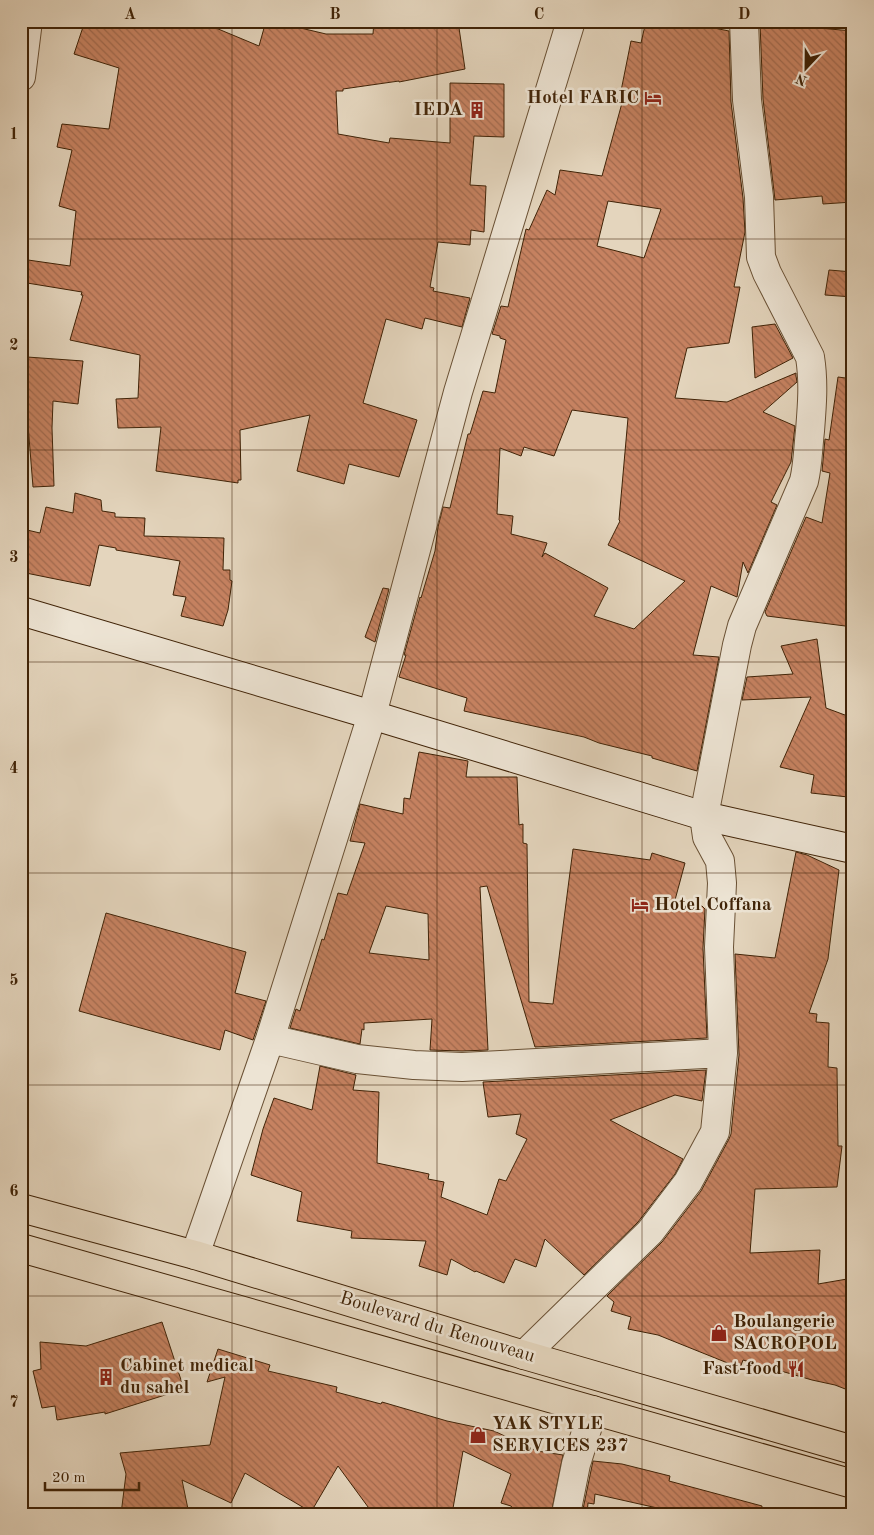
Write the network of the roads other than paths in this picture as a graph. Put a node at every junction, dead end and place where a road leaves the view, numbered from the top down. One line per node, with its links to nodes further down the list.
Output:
1 (28, 21): 4 (street)
2 (571, 21): 6 (street)
3 (744, 21): 7 (street)
4 (21, 77)
5 (21, 611): 6 (street)
6 (372, 715): 7 (street); 9 (street)
7 (704, 816): 8 (street); 10 (street)
8 (853, 849)
9 (270, 1039): 10 (street); 13 (street)
10 (723, 1053): 14 (street)
11 (21, 1208): 13 (main road, Boulevard du Renouveau)
12 (21, 1248): 15 (main road, Boulevard du Renouveau)
13 (195, 1255): 14 (main road, Boulevard du Renouveau)
14 (524, 1355): 16 (main road, Boulevard du Renouveau)
15 (593, 1410): 17 (main road, Boulevard du Renouveau); 18 (street)
16 (853, 1450)
17 (853, 1484)
18 (566, 1514)

